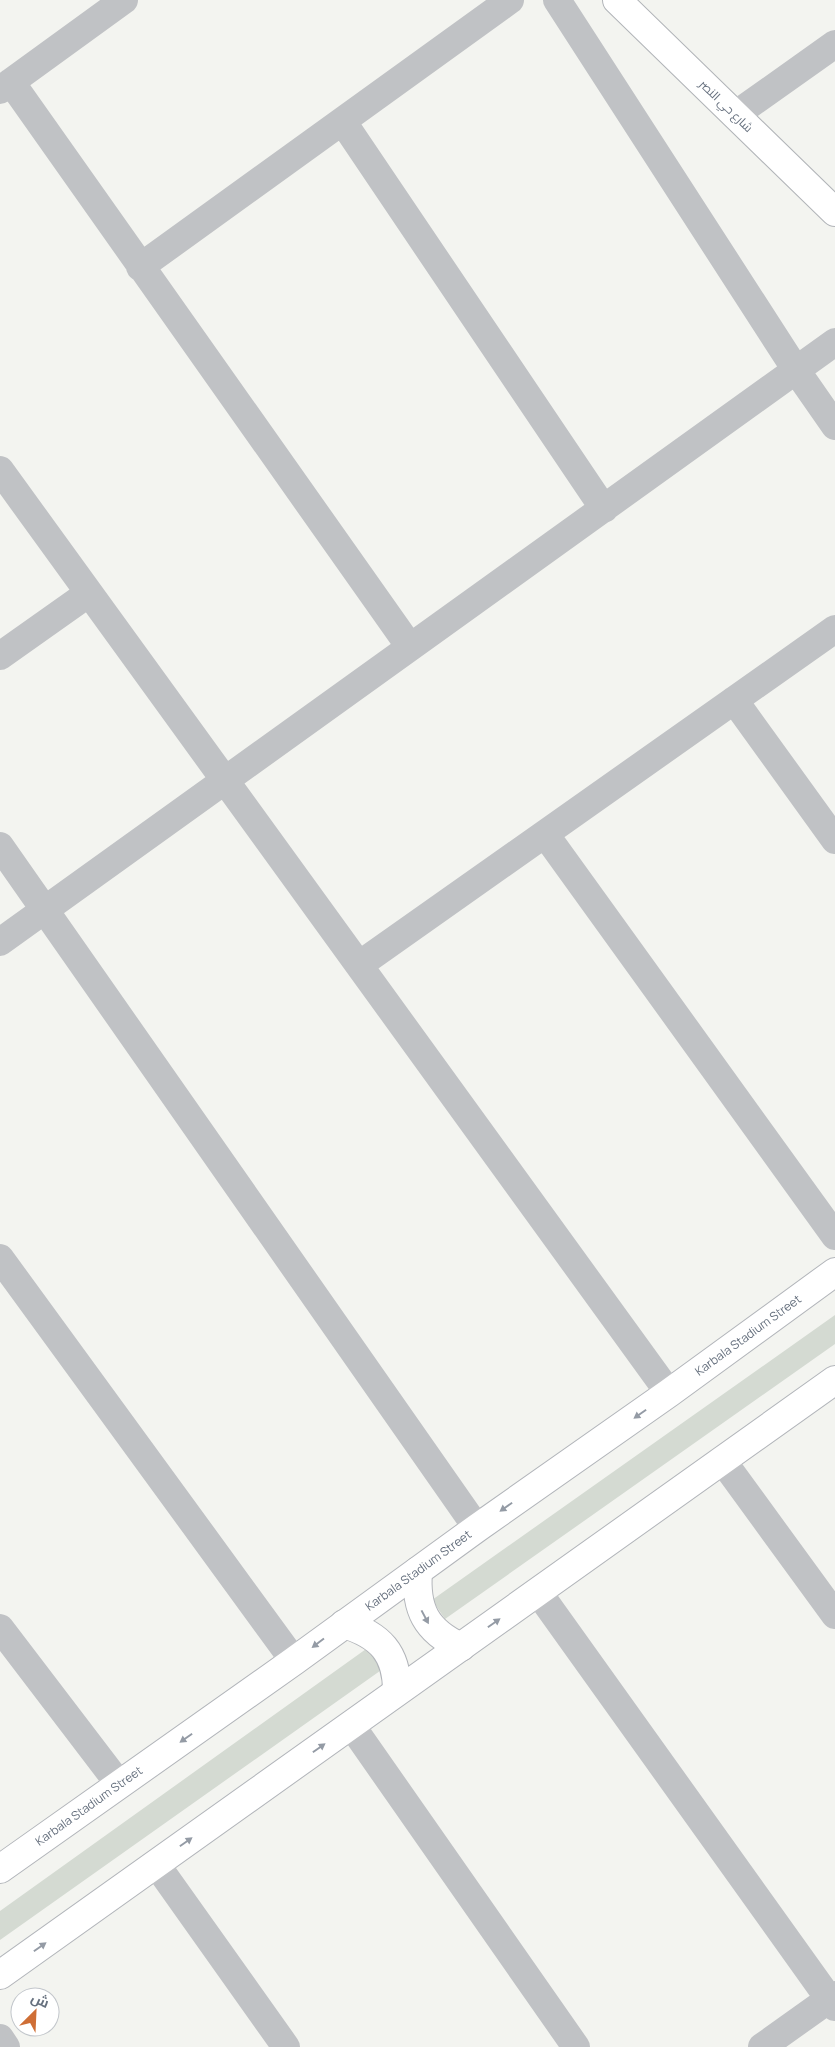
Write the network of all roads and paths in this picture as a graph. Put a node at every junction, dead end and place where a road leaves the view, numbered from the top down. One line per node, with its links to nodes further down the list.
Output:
1 (124, 0): 6 (street)
2 (510, 0): 8 (street)
3 (558, 0): 12 (street)
4 (617, 0): 7 (main road, شارع حي النصر)
5 (835, 44): 7 (street)
6 (6, 86): 10 (street)
7 (735, 115): 9 (main road, شارع حي النصر)
8 (343, 122): 10 (street); 15 (street)
9 (835, 212)
10 (140, 267): 18 (street)
11 (835, 342): 12 (street)
12 (796, 370): 13 (street); 15 (street)
13 (835, 426)
14 (0, 470): 16 (street)
15 (604, 509): 18 (street)
16 (89, 593): 19 (street); 21 (street)
17 (835, 629): 20 (street)
18 (410, 647): 21 (street)
19 (0, 656)
20 (734, 700): 22 (street); 23 (street)
21 (225, 780): 25 (street); 27 (street)
22 (545, 834): 27 (street); 28 (street)
23 (835, 840)
24 (0, 846): 25 (street)
25 (45, 910): 26 (street); 34 (street)
26 (0, 942)
27 (359, 965): 32 (street)
28 (835, 1236)
29 (0, 1258): 41 (street)
30 (835, 1272): 32 (main road, Karbala Stadium Street)
31 (835, 1380): 33 (main road)
32 (669, 1393): 34 (main road, Karbala Stadium Street, one-way to 34)
33 (722, 1460): 36 (main road); 37 (street)
34 (477, 1528): 35 (main road, Karbala Stadium Street)
35 (418, 1571): 38 (main road, Karbala Stadium Street); 40 (main road, one-way to 40)
36 (538, 1592): 40 (main road, one-way to 36); 48 (street)
37 (835, 1615)
38 (344, 1624): 41 (main road, Karbala Stadium Street, one-way to 41); 42 (main road)
39 (0, 1628): 44 (street)
40 (461, 1647): 42 (main road)
41 (294, 1661): 44 (main road, Karbala Stadium Street, one-way to 44)
42 (397, 1691): 43 (main road)
43 (351, 1725): 45 (main road, one-way to 43); 52 (street)
44 (119, 1784): 46 (main road, Karbala Stadium Street)
45 (156, 1864): 47 (main road, one-way to 45); 51 (street)
46 (0, 1869)
47 (0, 1975)
48 (833, 2000): 53 (street)
49 (0, 2038): 50 (street)
50 (6, 2047)
51 (286, 2047)
52 (576, 2047)
53 (762, 2047)

